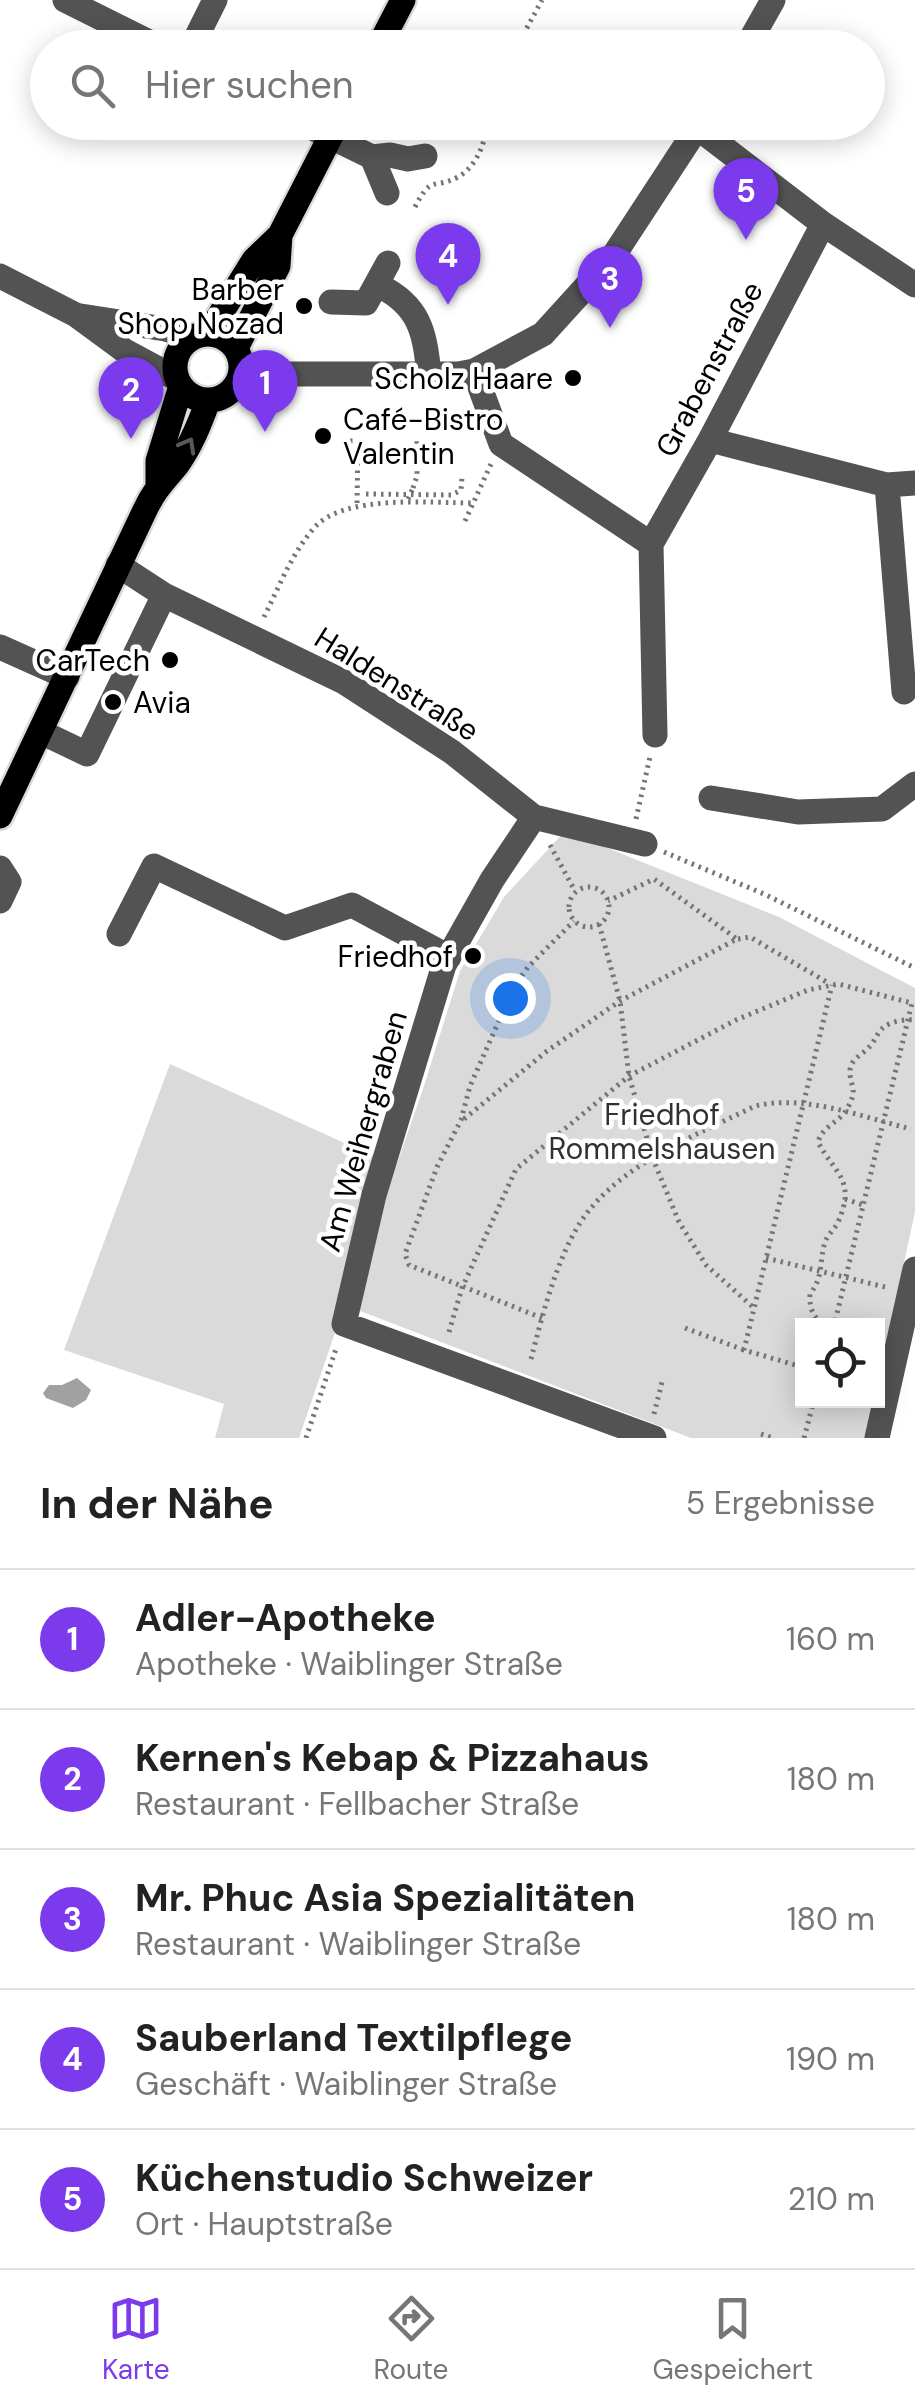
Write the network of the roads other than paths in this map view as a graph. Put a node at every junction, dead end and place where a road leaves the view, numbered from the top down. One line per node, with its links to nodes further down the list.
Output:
1 (65, 0): 5 (street)
2 (215, 0): 6 (street)
3 (404, 0): 7 (main road)
4 (773, 0): 8 (street)
5 (125, 30)
6 (201, 30)
7 (388, 30)
8 (756, 30)
9 (329, 140): 17 (main road)
10 (347, 140): 14 (street)
11 (690, 140): 26 (street)
12 (721, 140): 16 (street)
13 (424, 156): 14 (street)
14 (372, 158): 15 (street)
15 (387, 193)
16 (823, 224): 20 (street); 30 (street, Grabenstraße)
17 (280, 235): 24 (main road); 25 (main road)
18 (388, 263): 22 (street)
19 (0, 276): 23 (street)
20 (915, 285)
21 (387, 290): 27 (street)
22 (331, 302)
23 (76, 315): 24 (street); 28 (street)
24 (201, 336): 25 (main road); 28 (main road)
25 (239, 361): 27 (street); 29 (main road)
26 (474, 371): 27 (street); 34 (street)
27 (429, 374)
28 (180, 383): 29 (main road); 32 (main road)
29 (208, 400): 32 (main road, one-way to 29)
30 (710, 440): 33 (street); 34 (street, Grabenstraße)
31 (915, 483): 33 (street)
32 (158, 484): 35 (main road)
33 (887, 485): 39 (street)
34 (651, 544): 41 (street)
35 (118, 565): 36 (street, Haldenstraße); 38 (main road)
36 (164, 595): 40 (street); 45 (street, Haldenstraße)
37 (0, 647): 38 (street)
38 (67, 677): 40 (main road)
39 (904, 692)
40 (41, 732): 44 (main road)
41 (656, 735)
42 (915, 784): 43 (street)
43 (711, 798)
44 (0, 816)
45 (534, 816): 46 (street, Haldenstraße); 50 (street, Am Weihergraben)
46 (643, 843)
47 (0, 868): 48 (street)
48 (0, 901)
49 (119, 934): 50 (street)
50 (448, 957): 52 (street, Am Weihergraben)
51 (915, 1270): 53 (street)
52 (650, 1437)
53 (876, 1438)

